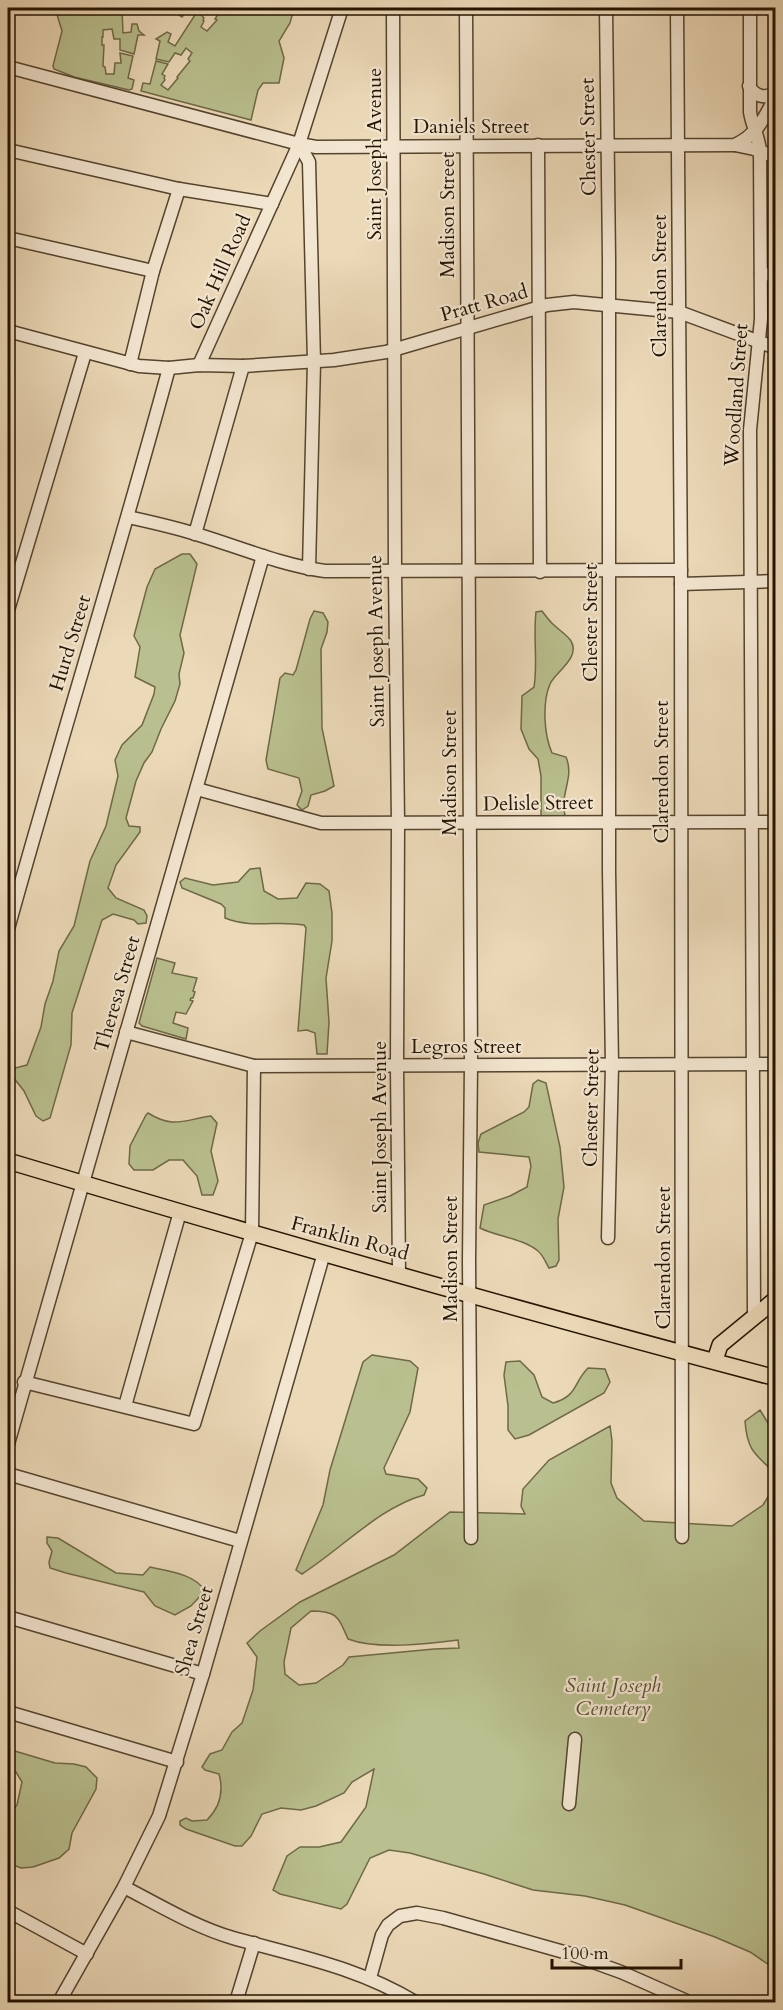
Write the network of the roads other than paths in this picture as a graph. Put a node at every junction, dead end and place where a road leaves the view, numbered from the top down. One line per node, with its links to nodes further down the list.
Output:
1 (342, 8): 11 (street, Oak Hill Road)
2 (393, 8): 14 (street, Saint Joseph Avenue)
3 (466, 8): 15 (street, Madison Street)
4 (606, 8): 16 (street, Chester Street)
5 (677, 8): 17 (street, Clarendon Street)
6 (750, 8): 8 (street, Woodland Street)
7 (8, 67): 11 (street, Daniels Street)
8 (749, 86): 9 (street); 10 (street, Woodland Street)
9 (776, 94): 10 (street)
10 (755, 131): 13 (street); 19 (street, Woodland Street)
11 (299, 144): 14 (street, Daniels Street); 22 (street, Oak Hill Road); 36 (street)
12 (538, 145): 15 (street, Daniels Street); 16 (street, Daniels Street); 28 (street)
13 (735, 145): 17 (street, Daniels Street); 19 (street, Daniels Street)
14 (393, 146): 15 (street, Daniels Street); 34 (street, Saint Joseph Avenue)
15 (467, 146): 30 (street, Madison Street)
16 (608, 146): 17 (street, Daniels Street); 27 (street, Chester Street)
17 (679, 146): 29 (street, Clarendon Street)
18 (8, 150): 21 (street)
19 (760, 152): 20 (street, Daniels Street); 25 (street, Woodland Street)
20 (776, 157)
21 (179, 189): 22 (street); 24 (street)
22 (272, 204): 38 (street, Oak Hill Road)
23 (8, 238): 24 (street)
24 (153, 271): 37 (street)
25 (761, 274): 26 (street); 32 (street, Woodland Street)
26 (776, 275)
27 (609, 304): 28 (street, Pratt Road); 29 (street, Pratt Road); 46 (street, Chester Street)
28 (539, 308): 30 (street, Pratt Road); 49 (street)
29 (679, 312): 32 (street, Pratt Road); 45 (street, Clarendon Street)
30 (466, 329): 34 (street, Pratt Road); 48 (street, Madison Street)
31 (8, 332): 35 (street)
32 (759, 342): 33 (street, Pratt Road); 50 (street, Woodland Street)
33 (776, 348)
34 (394, 349): 36 (street, Pratt Road); 47 (street, Saint Joseph Avenue)
35 (85, 352): 37 (street); 53 (street)
36 (314, 362): 39 (street, Pratt Road); 44 (street)
37 (130, 364): 40 (street)
38 (199, 365): 39 (street, Pratt Road); 40 (street)
39 (243, 366): 42 (street)
40 (170, 368): 41 (street, Hurd Street)
41 (128, 517): 42 (street); 61 (street, Hurd Street)
42 (195, 534): 43 (street)
43 (263, 556): 44 (street); 54 (street, Theresa Street)
44 (309, 568): 47 (street)
45 (681, 570): 46 (street); 52 (street, Clarendon Street)
46 (609, 571): 49 (street); 55 (street, Chester Street)
47 (395, 572): 48 (street); 58 (street, Saint Joseph Avenue)
48 (468, 572): 49 (street); 59 (street, Madison Street)
49 (540, 572)
50 (750, 581): 51 (street); 52 (street); 60 (street, Woodland Street)
51 (776, 582)
52 (681, 584): 56 (street, Clarendon Street)
53 (8, 610)
54 (197, 789): 58 (street, Delisle Street); 62 (street, Theresa Street)
55 (609, 821): 56 (street, Delisle Street); 59 (street, Delisle Street); 69 (street, Chester Street)
56 (680, 822): 60 (street, Delisle Street); 64 (street, Clarendon Street)
57 (776, 822): 60 (street, Delisle Street)
58 (398, 823): 59 (street, Delisle Street); 68 (street, Saint Joseph Avenue)
59 (469, 823): 63 (street, Madison Street)
60 (752, 823): 65 (street, Woodland Street)
61 (8, 928)
62 (126, 1032): 67 (street, Legros Street); 71 (street, Theresa Street)
63 (471, 1064): 68 (street, Legros Street); 69 (street, Legros Street); 77 (street, Madison Street)
64 (681, 1064): 65 (street, Legros Street); 69 (street, Legros Street); 80 (street, Clarendon Street)
65 (753, 1064): 66 (street, Legros Street); 79 (street, Woodland Street)
66 (776, 1064)
67 (254, 1066): 68 (street, Legros Street); 73 (street)
68 (397, 1066): 76 (street, Saint Joseph Avenue)
69 (612, 1066): 74 (street, Chester Street)
70 (8, 1161): 71 (main road, Franklin Road)
71 (81, 1183): 72 (main road, Franklin Road); 83 (street, Theresa Street)
72 (180, 1212): 73 (main road, Franklin Road); 84 (street)
73 (252, 1233): 75 (main road, Franklin Road); 84 (street)
74 (608, 1238)
75 (324, 1253): 76 (main road, Franklin Road); 89 (street, Shea Street)
76 (399, 1273): 77 (main road, Franklin Road)
77 (469, 1293): 80 (main road, Franklin Road); 88 (street, Madison Street)
78 (776, 1299): 79 (main road)
79 (754, 1315): 81 (main road)
80 (683, 1352): 81 (main road, Franklin Road); 87 (street, Clarendon Street)
81 (715, 1360): 82 (main road, Franklin Road)
82 (776, 1378)
83 (24, 1382): 84 (street); 85 (street, Theresa Street)
84 (125, 1406)
85 (8, 1444)
86 (8, 1474): 89 (street)
87 (682, 1537)
88 (471, 1538)
89 (240, 1541): 91 (street, Shea Street)
90 (8, 1617): 91 (street)
91 (203, 1674): 94 (street, Shea Street)
92 (8, 1712): 94 (street)
93 (575, 1739): 95 (street)
94 (177, 1762): 96 (street, Shea Street)
95 (569, 1804)
96 (124, 1887): 98 (street); 99 (street, Shea Street)
97 (8, 1911): 99 (street)
98 (254, 1943): 100 (street); 102 (street)
99 (87, 1954): 101 (street, Shea Street)
100 (370, 1978): 103 (street); 104 (street)
101 (59, 2002)
102 (236, 2002)
103 (415, 2002)
104 (689, 2002)

